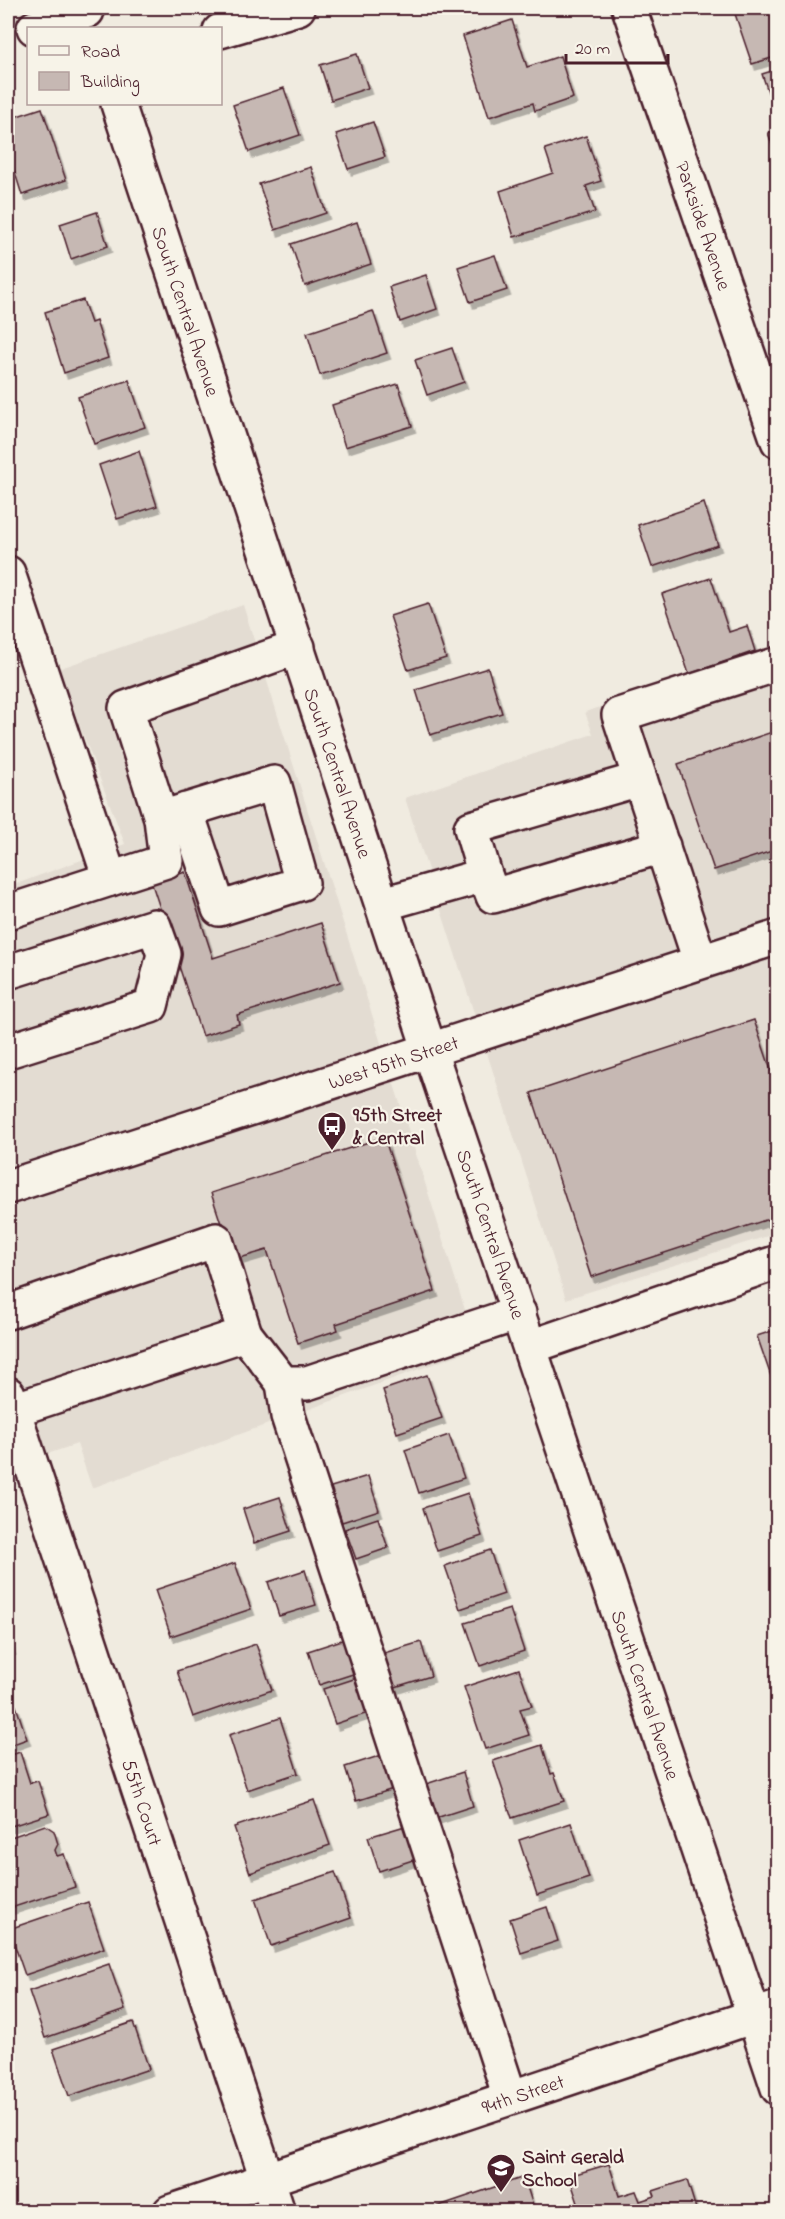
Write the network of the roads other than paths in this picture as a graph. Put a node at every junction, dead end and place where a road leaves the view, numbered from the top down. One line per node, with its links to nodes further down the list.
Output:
1 (298, 8): 6 (street)
2 (629, 8): 9 (street, Parkside Avenue)
3 (89, 16): 4 (street)
4 (39, 27)
5 (27, 30): 7 (street)
6 (222, 31)
7 (8, 37)
8 (118, 105): 11 (street, South Central Avenue)
9 (777, 441)
10 (8, 573): 17 (street)
11 (298, 647): 14 (street); 18 (street, South Central Avenue)
12 (777, 664): 13 (street)
13 (640, 779): 15 (street); 16 (street)
14 (174, 814): 14 (street); 17 (street)
15 (663, 846): 16 (street); 21 (street)
16 (485, 875): 18 (street)
17 (110, 879): 19 (street)
18 (383, 904): 24 (street, South Central Avenue)
19 (8, 912)
20 (777, 937): 21 (street, West 95th Street)
21 (700, 961): 24 (street, West 95th Street)
22 (8, 972): 23 (street)
23 (8, 1051)
24 (430, 1051): 25 (street, West 95th Street); 28 (street, South Central Avenue)
25 (8, 1187)
26 (777, 1262): 30 (street)
27 (8, 1312): 29 (street)
28 (519, 1313): 30 (street, South Central Avenue); 31 (street)
29 (245, 1334): 31 (street); 32 (street)
30 (530, 1347): 34 (street, South Central Avenue)
31 (283, 1383): 36 (street)
32 (10, 1402): 33 (street, 55th Court)
33 (16, 1451): 37 (street, 55th Court)
34 (765, 2012): 35 (street, South Central Avenue); 36 (street, 94th Street)
35 (777, 2088)
36 (510, 2097): 37 (street, 94th Street)
37 (267, 2179): 38 (street, 94th Street); 39 (street, 55th Court)
38 (170, 2211)
39 (278, 2211)

